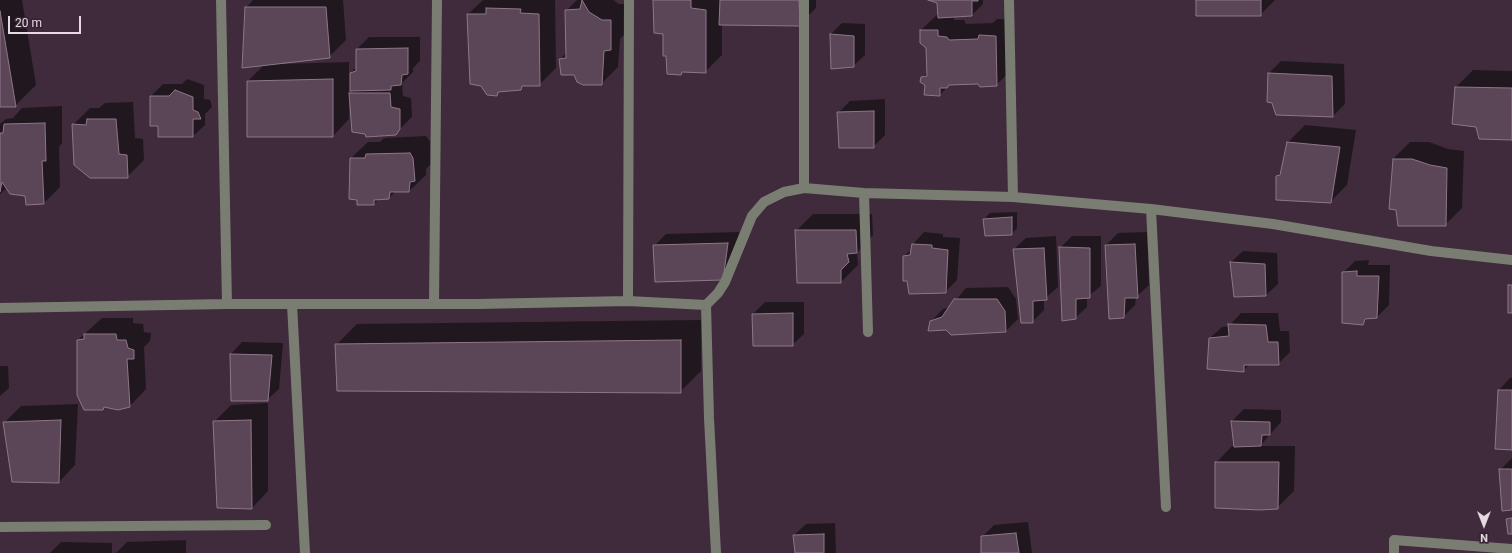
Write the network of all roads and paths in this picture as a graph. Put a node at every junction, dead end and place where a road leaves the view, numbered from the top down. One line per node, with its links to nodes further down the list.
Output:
1 (221, 0): 13 (street)
2 (437, 0): 12 (street)
3 (629, 0): 11 (street)
4 (804, 0): 6 (street)
5 (1009, 0): 8 (street)
6 (804, 188): 7 (street); 15 (street)
7 (864, 193): 8 (street); 17 (street)
8 (1013, 197): 9 (street)
9 (1151, 209): 10 (street); 18 (street)
10 (1512, 260)
11 (628, 301): 12 (street); 15 (street)
12 (434, 303): 14 (street)
13 (228, 304): 14 (street); 16 (street)
14 (292, 304): 22 (street)
15 (706, 305): 23 (street)
16 (0, 308)
17 (868, 332)
18 (1166, 507)
19 (266, 525): 20 (street)
20 (0, 527)
21 (1512, 549): 24 (street)
22 (305, 553)
23 (716, 553)
24 (1394, 553)

